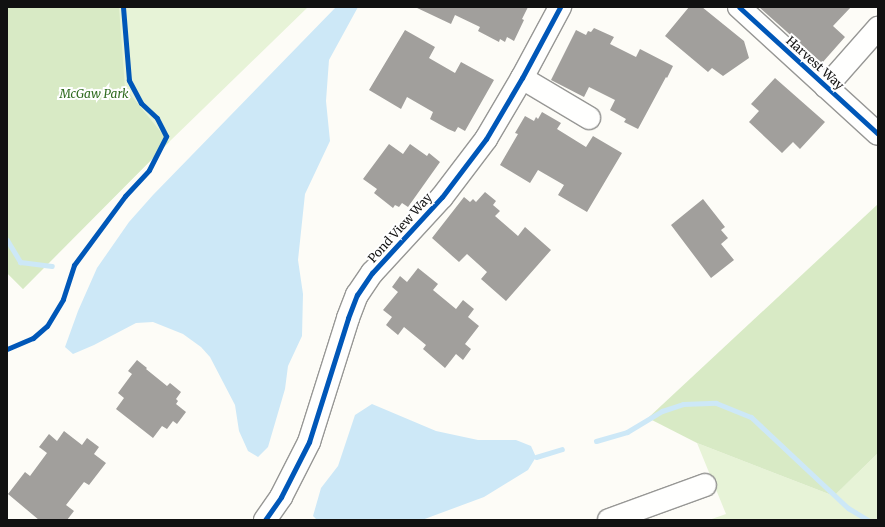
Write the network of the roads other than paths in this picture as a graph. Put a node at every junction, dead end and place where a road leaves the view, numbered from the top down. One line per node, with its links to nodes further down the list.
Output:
1 (560, 7): 4 (street, Pond View Way)
2 (749, 10): 5 (street, Harvest Way)
3 (878, 28): 5 (street)
4 (522, 78): 6 (street); 9 (street, Pond View Way)
5 (826, 86): 7 (street, Harvest Way)
6 (589, 118)
7 (878, 134)
8 (705, 484): 10 (street)
9 (265, 520)
10 (609, 520)

